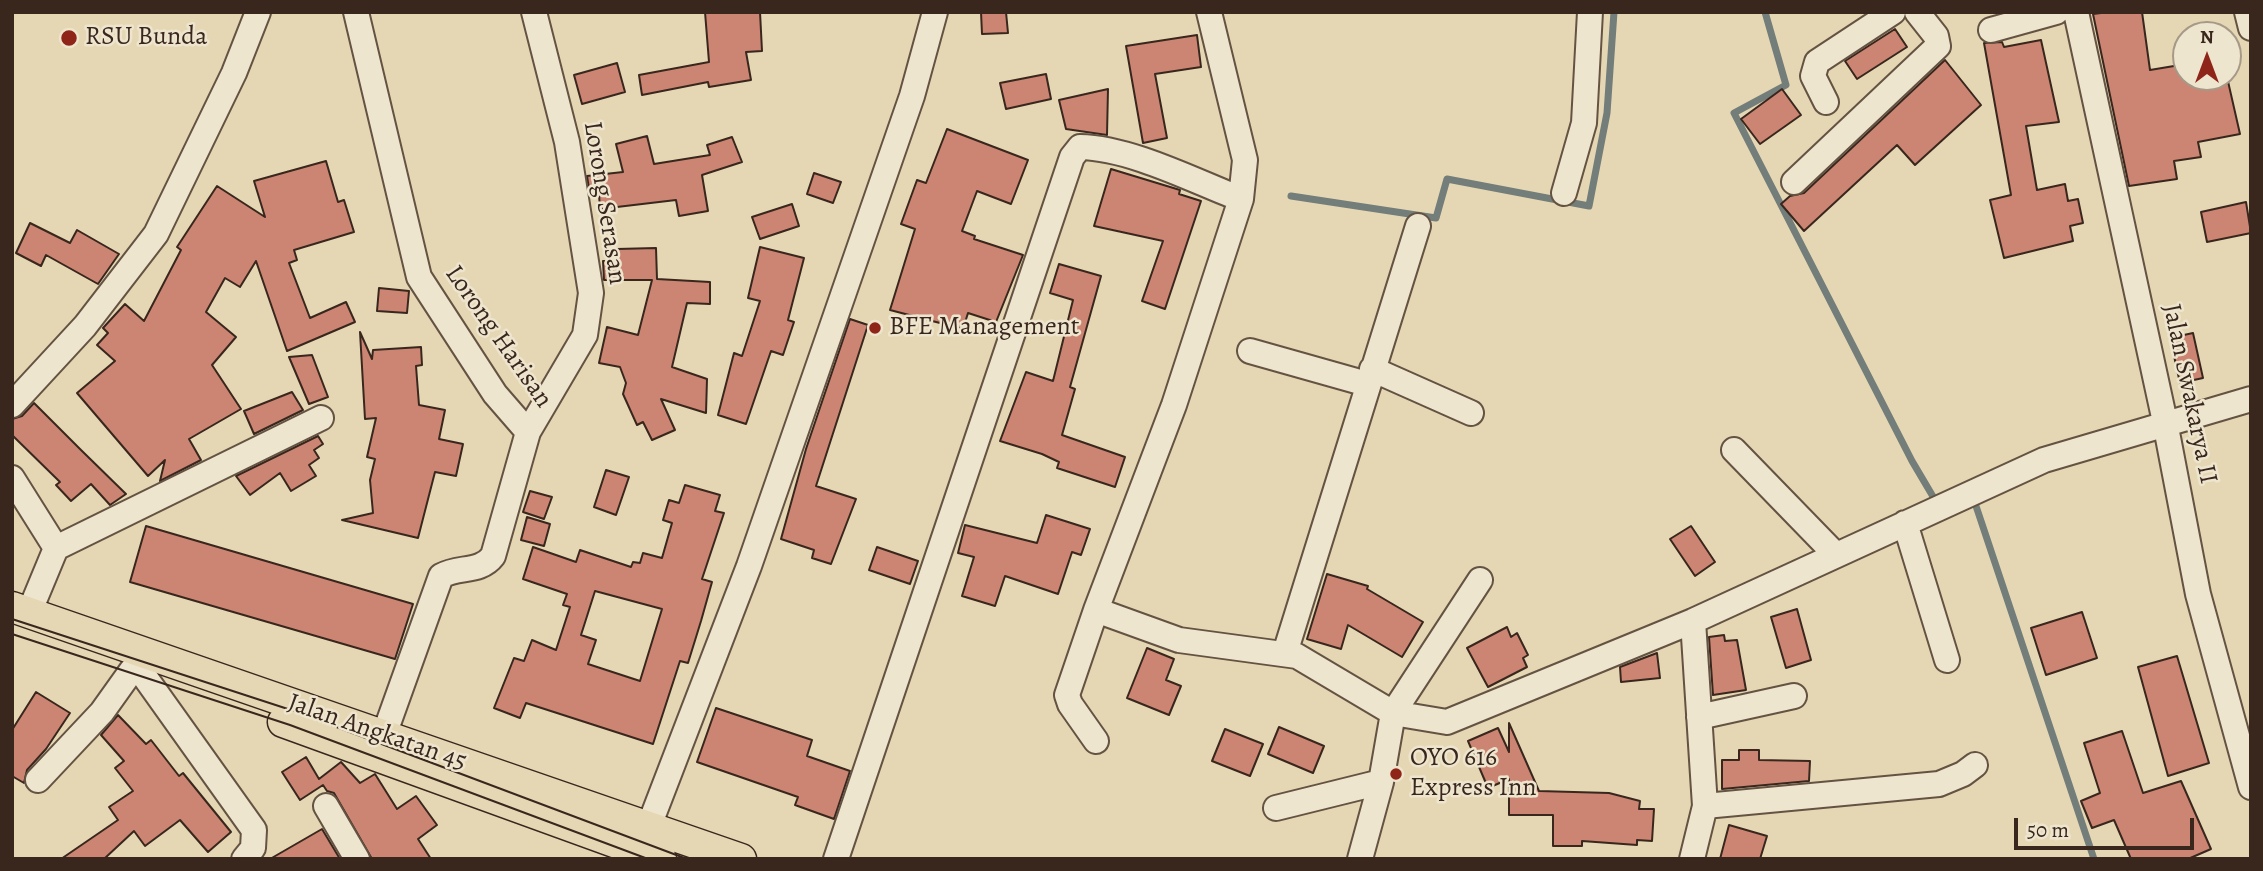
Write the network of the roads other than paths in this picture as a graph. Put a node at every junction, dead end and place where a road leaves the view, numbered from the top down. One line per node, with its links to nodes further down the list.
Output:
1 (258, 12): 22 (street)
2 (356, 12): 26 (street, Lorong Harisan)
3 (534, 12): 26 (street, Lorong Serasan)
4 (935, 12): 51 (street)
5 (1209, 12): 17 (street)
6 (1590, 12): 16 (street)
7 (1893, 12): 14 (street)
8 (1917, 12): 15 (street)
9 (2056, 12): 13 (street)
10 (2076, 12): 25 (street, Jalan Swakarya II)
11 (2248, 12): 12 (street)
12 (2251, 28)
13 (1991, 30)
14 (1826, 102)
15 (1794, 182)
16 (1564, 193)
17 (1241, 199): 33 (street); 56 (street)
18 (1418, 226): 20 (street)
19 (1250, 351): 20 (street)
20 (1370, 377): 23 (street); 36 (street)
21 (2251, 399): 25 (street)
22 (12, 405)
23 (1471, 413)
24 (321, 418): 30 (street)
25 (2165, 422): 29 (street); 47 (street, Jalan Swakarya II)
26 (528, 432): 42 (street, Lorong Harisan)
27 (1734, 450): 31 (street)
28 (12, 478): 30 (street)
29 (1916, 519): 31 (street); 37 (street)
30 (56, 548): 34 (street)
31 (1836, 555): 35 (street)
32 (1480, 580): 40 (street)
33 (1097, 610): 36 (street); 43 (street)
34 (18, 617): 38 (main road, Jalan Angkatan 45); 42 (main road, Jalan Angkatan 45)
35 (1693, 621): 40 (street); 41 (street)
36 (1285, 653): 40 (street)
37 (1947, 660)
38 (137, 671): 45 (street); 52 (street); 54 (main road, Jalan Angkatan 45)
39 (1794, 696): 41 (street)
40 (1393, 713): 46 (street)
41 (1699, 717): 49 (street)
42 (384, 735): 51 (main road, Jalan Angkatan 45)
43 (1097, 741)
44 (1975, 765): 49 (street)
45 (38, 780)
46 (1381, 782): 50 (street); 57 (street)
47 (2251, 787)
48 (326, 806): 53 (street)
49 (1705, 806): 58 (street)
50 (1276, 808)
51 (649, 826): 55 (main road, Jalan Angkatan 45)
52 (244, 859)
53 (357, 859)
54 (661, 859)
55 (741, 859)
56 (836, 859)
57 (1360, 859)
58 (1692, 859)

